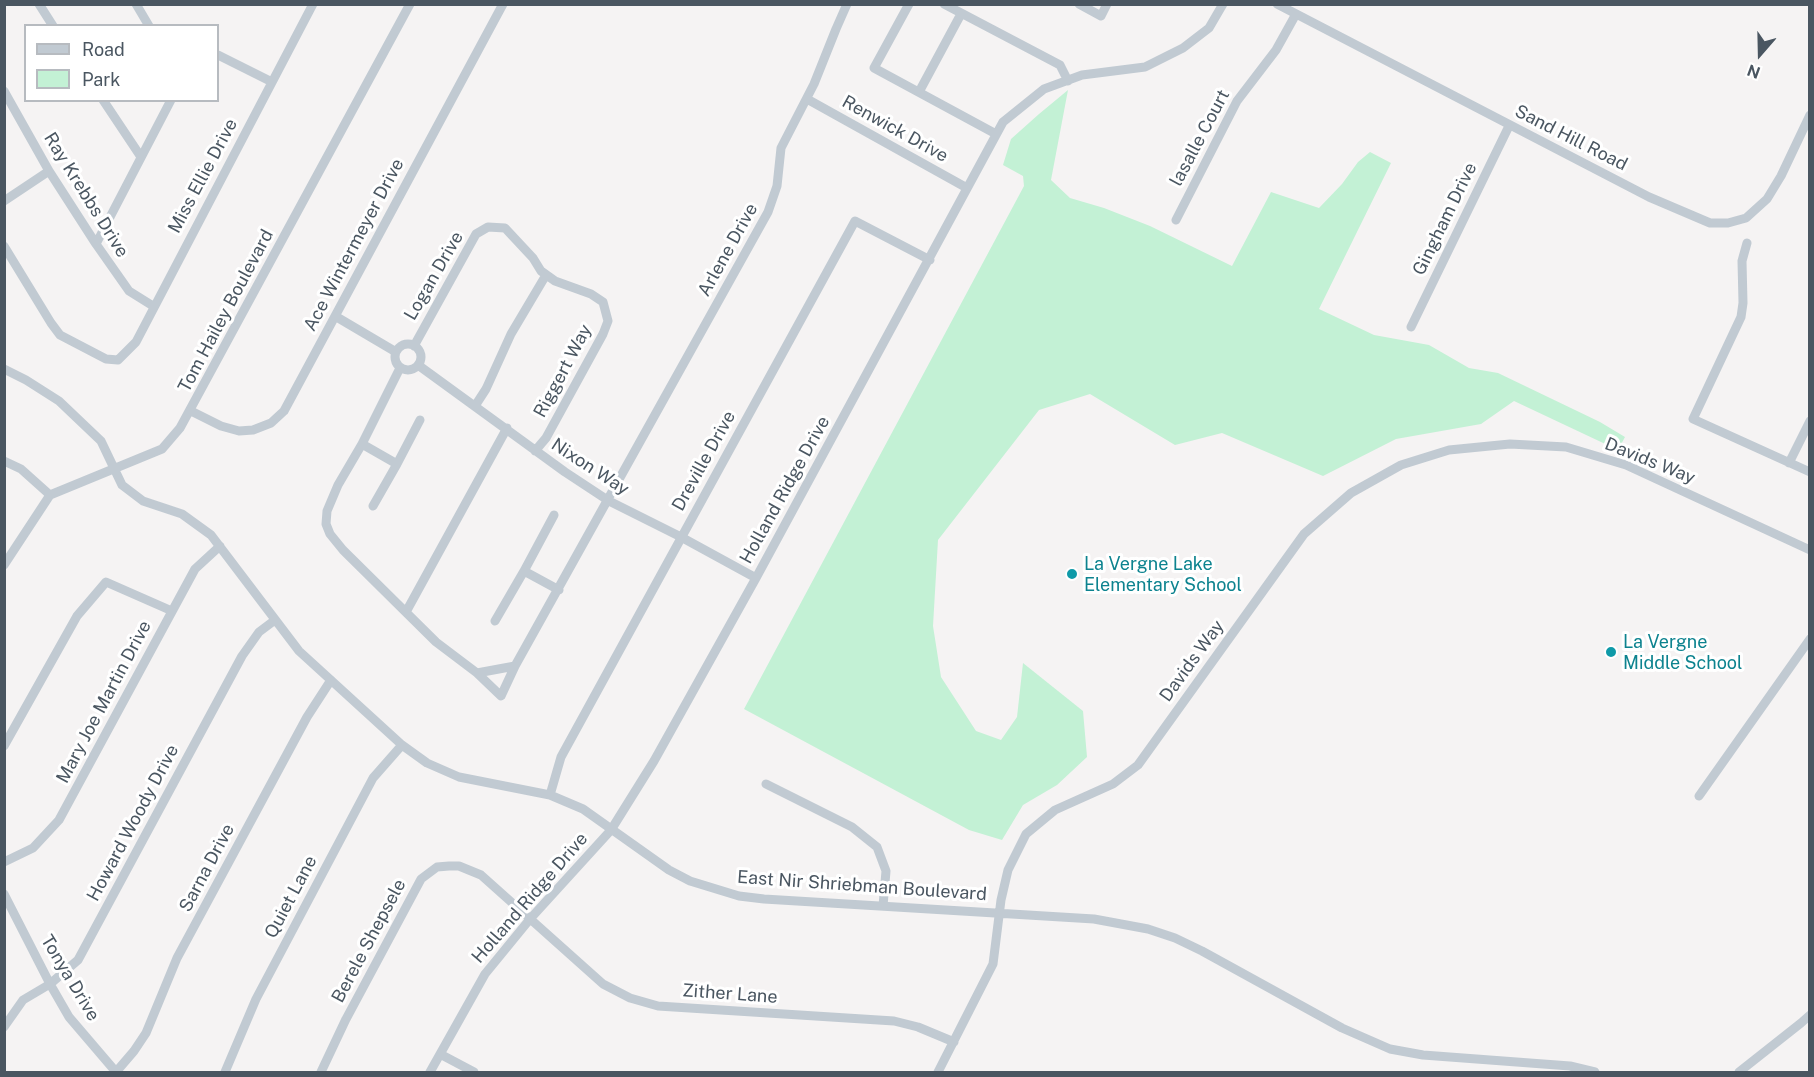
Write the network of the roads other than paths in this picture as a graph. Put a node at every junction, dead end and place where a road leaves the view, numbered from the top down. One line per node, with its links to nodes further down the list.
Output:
1 (39, 4): 15 (street)
2 (136, 4): 16 (street)
3 (313, 4): 19 (street, Miss Ellie Drive)
4 (410, 4): 48 (street, Tom Hailey Boulevard)
5 (503, 4): 40 (street, Ace Wintermeyer Drive)
6 (847, 4): 22 (street, Arlene Drive)
7 (909, 4): 21 (street)
8 (944, 4): 13 (street)
9 (1079, 4): 10 (street)
10 (1107, 4)
11 (1223, 4): 18 (street, Holland Ridge Drive)
12 (1277, 4): 14 (street, Sand Hill Road)
13 (961, 14): 18 (street); 21 (street)
14 (1296, 14): 26 (street, Sand Hill Road); 32 (street, lasalle Court)
15 (52, 24)
16 (148, 24)
17 (219, 56): 19 (street)
18 (1068, 81): 27 (street, Holland Ridge Drive)
19 (272, 82): 39 (street, Miss Ellie Drive)
20 (4, 91): 29 (street, Ray Krebbs Drive)
21 (919, 92): 27 (street)
22 (807, 99): 30 (street, Renwick Drive); 60 (street, Arlene Drive)
23 (104, 102): 28 (street)
24 (170, 102): 28 (street)
25 (1809, 115): 26 (street, Sand Hill Road)
26 (1509, 126): 41 (street, Gingham Drive)
27 (996, 134): 30 (street, Holland Ridge Drive)
28 (141, 157): 34 (street)
29 (49, 171): 31 (street); 34 (street, Ray Krebbs Drive)
30 (967, 188): 36 (street, Holland Ridge Drive)
31 (4, 201)
32 (1176, 220)
33 (1747, 243): 55 (street)
34 (96, 244): 39 (street, Ray Krebbs Drive)
35 (4, 246): 39 (street, Miss Ellie Drive)
36 (930, 260): 63 (street, Dreville Drive); 68 (street, Holland Ridge Drive)
37 (546, 274): 38 (street, Logan Drive); 42 (street, Logan Drive); 47 (street)
38 (603, 302): 53 (street, Riggert Way)
39 (153, 306)
40 (335, 316): 43 (street); 48 (street, Ace Wintermeyer Drive)
41 (1411, 327)
42 (414, 346): 43 (street); 44 (street)
43 (396, 352): 45 (street)
44 (418, 365): 45 (street); 47 (street, Nixon Way)
45 (400, 368): 52 (street)
46 (4, 369): 57 (street, East Nir Shriebman Boulevard)
47 (475, 406): 51 (street, Nixon Way)
48 (191, 411): 57 (street, Tom Hailey Boulevard)
49 (420, 420): 56 (street)
50 (1809, 421): 55 (street)
51 (507, 428): 53 (street, Nixon Way); 71 (street)
52 (362, 444): 56 (street); 71 (street)
53 (536, 451): 60 (street, Nixon Way)
54 (4, 461): 59 (street)
55 (1789, 463): 58 (street)
56 (397, 464): 61 (street)
57 (115, 468): 59 (street, Tom Hailey Boulevard); 64 (street, East Nir Shriebman Boulevard)
58 (1809, 472)
59 (50, 495): 66 (street)
60 (609, 501): 63 (street, Nixon Way); 69 (street, Arlene Drive)
61 (374, 506)
62 (554, 515): 67 (street)
63 (681, 537): 68 (street, Nixon Way); 81 (street, Dreville Drive)
64 (220, 546): 70 (street, Mary Joe Martin Drive); 72 (street, East Nir Shriebman Boulevard)
65 (1809, 550): 87 (street, Davids Way)
66 (6, 558)
67 (524, 571): 69 (street); 73 (street)
68 (756, 578): 83 (street, Holland Ridge Drive)
69 (559, 590): 75 (street, Arlene Drive)
70 (172, 611): 79 (street); 84 (street, Mary Joe Martin Drive)
71 (406, 612): 76 (street)
72 (275, 620): 77 (street, East Nir Shriebman Boulevard); 89 (street, Howard Woody Drive)
73 (495, 621)
74 (1809, 639): 82 (street)
75 (515, 666): 76 (street); 76 (street, Arlene Drive)
76 (477, 673)
77 (331, 680): 78 (street, East Nir Shriebman Boulevard); 94 (street, Sarna Drive)
78 (402, 745): 81 (street, East Nir Shriebman Boulevard); 95 (street, Quiet Lane)
79 (4, 746)
80 (766, 784): 86 (street)
81 (550, 795): 83 (street, East Nir Shriebman Boulevard)
82 (1699, 796)
83 (611, 830): 86 (street, East Nir Shriebman Boulevard); 88 (street, Holland Ridge Drive)
84 (4, 862)
85 (4, 894): 89 (street, Tonya Drive)
86 (883, 906): 87 (street, East Nir Shriebman Boulevard)
87 (1000, 914): 92 (street, Davids Way); 100 (street, East Nir Shriebman Boulevard)
88 (530, 919): 92 (street, Zither Lane); 93 (street, Holland Ridge Drive); 96 (street, Berele Shepsele)
89 (50, 984): 91 (street, Howard Woody Drive); 94 (street, Tonya Drive)
90 (1809, 1015): 101 (street)
91 (4, 1027)
92 (954, 1042): 99 (street, Davids Way)
93 (440, 1054): 97 (street, Holland Ridge Drive); 98 (street)
94 (116, 1072)
95 (225, 1072)
96 (321, 1072)
97 (430, 1072)
98 (474, 1072)
99 (938, 1072)
100 (1595, 1072)
101 (1739, 1072)

